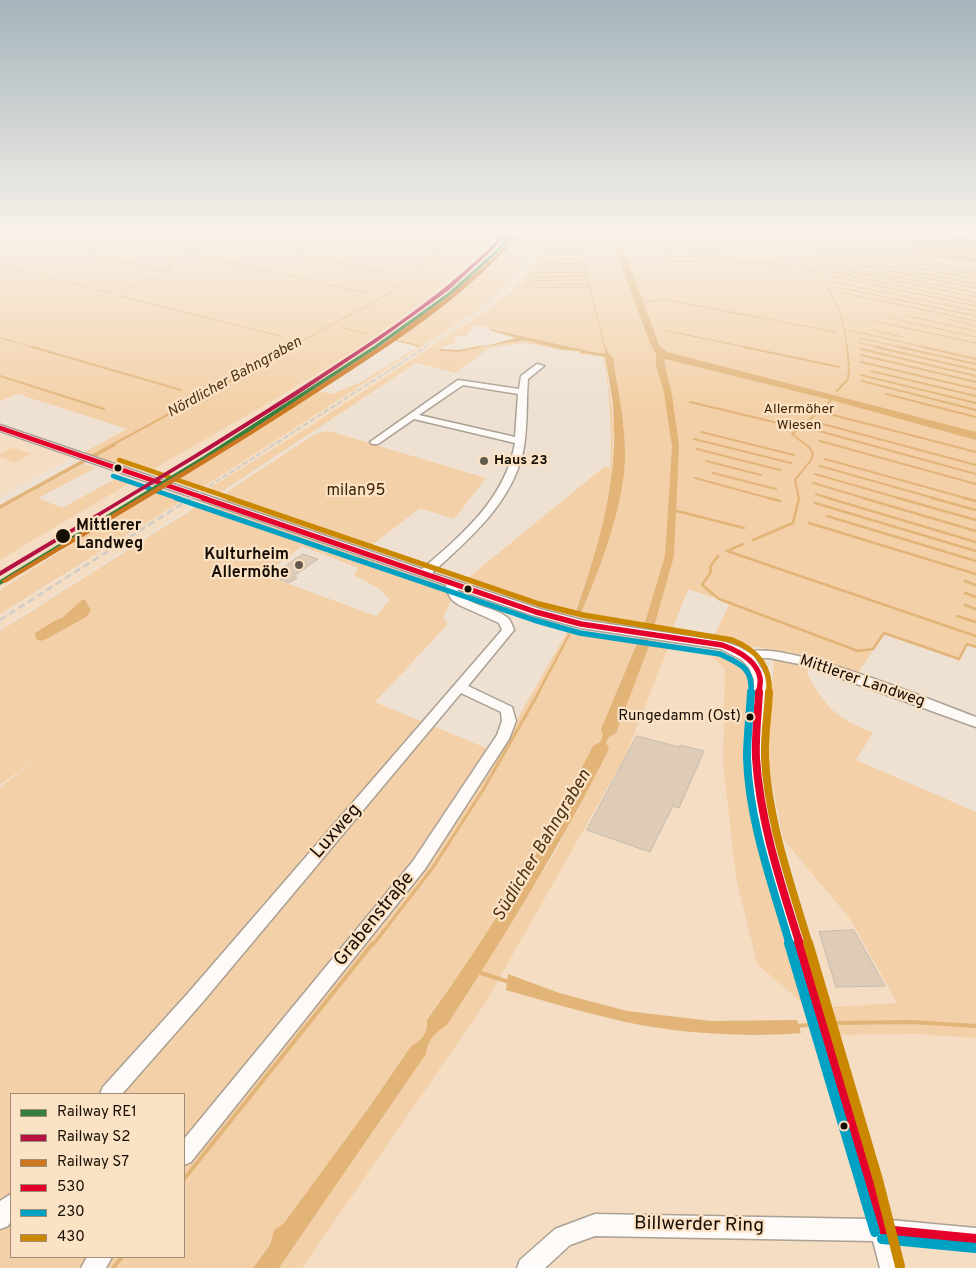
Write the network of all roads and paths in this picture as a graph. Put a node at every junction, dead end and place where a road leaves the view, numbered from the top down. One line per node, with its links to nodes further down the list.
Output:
1 (540, 366): 2 (street)
2 (523, 392): 3 (street); 6 (street)
3 (412, 416): 5 (street); 6 (street)
4 (0, 428): 7 (street)
5 (374, 442)
6 (519, 442): 7 (street)
7 (425, 574): 8 (street)
8 (455, 584): 9 (street); 10 (street, Luxweg)
9 (746, 657): 11 (street, Mittlerer Landweg); 16 (street)
10 (460, 688): 12 (street, Luxweg); 13 (street, Grabenstraße)
11 (976, 722)
12 (111, 1093)
13 (185, 1154)
14 (10, 1206): 15 (street)
15 (0, 1218)
16 (883, 1230): 17 (street, Billwerder Ring); 20 (street, Billwerder Ring); 21 (street)
17 (976, 1239)
18 (100, 1258): 19 (street)
19 (92, 1268)
20 (528, 1268)
21 (891, 1268)

